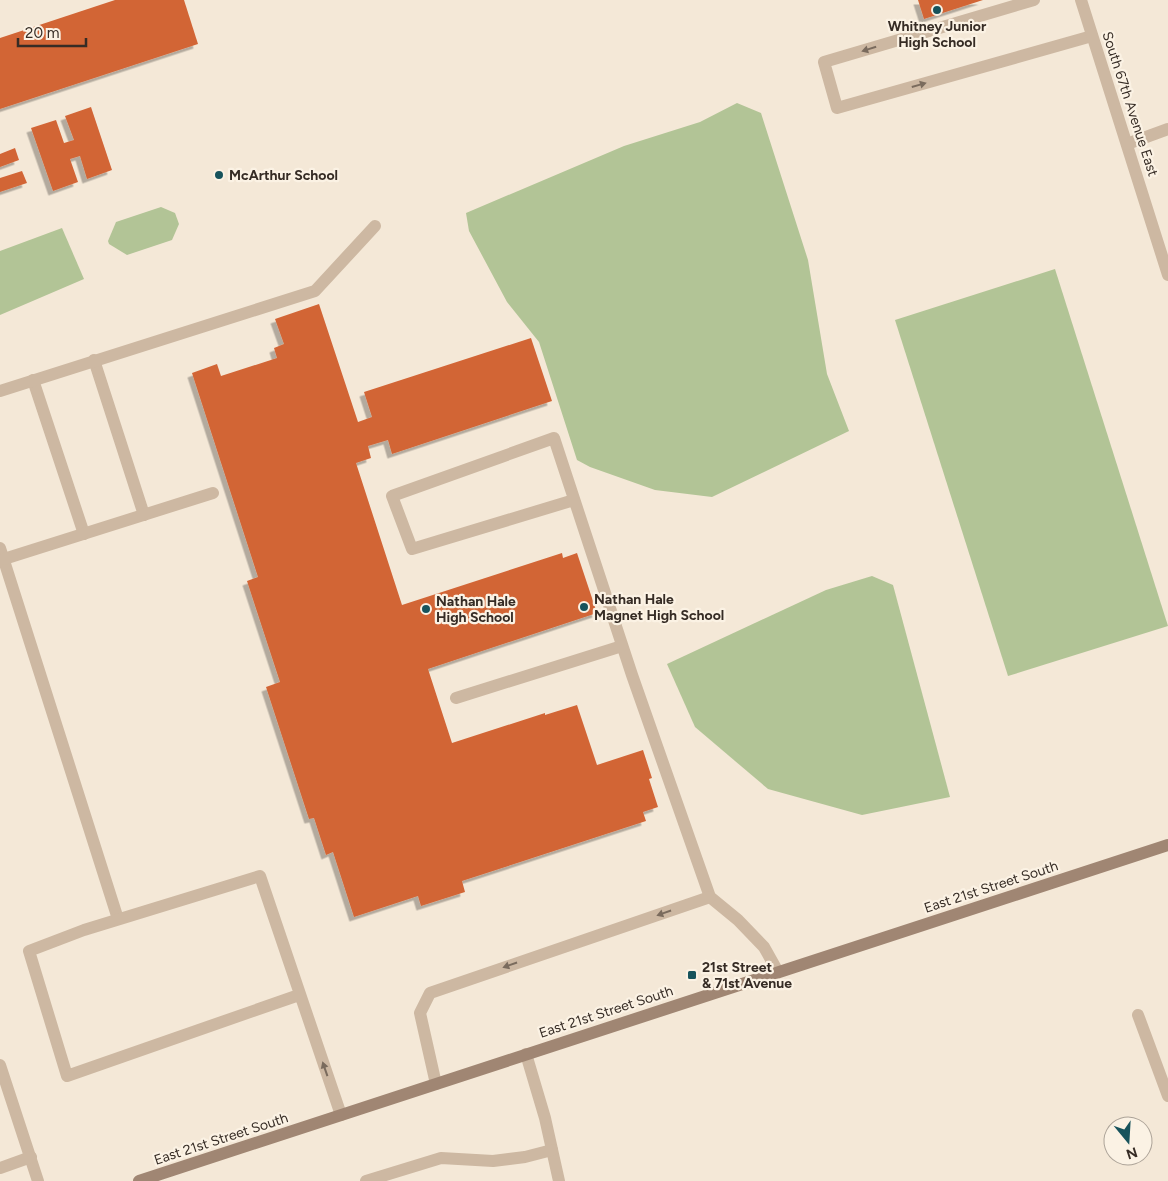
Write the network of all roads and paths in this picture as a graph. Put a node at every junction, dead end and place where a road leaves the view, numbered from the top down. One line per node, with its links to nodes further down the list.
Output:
1 (1034, 0): 3 (street, one-way to 3)
2 (1081, 0): 3 (street, South 67th Avenue East)
3 (1092, 36): 5 (street, South 67th Avenue East)
4 (1168, 129): 5 (street)
5 (1127, 144): 7 (street, South 67th Avenue East)
6 (375, 226): 8 (street)
7 (1168, 275)
8 (94, 360): 9 (street); 13 (street)
9 (34, 380): 10 (street); 14 (street)
10 (0, 391)
11 (213, 493): 13 (street)
12 (574, 500): 12 (street); 16 (street)
13 (144, 515): 14 (street)
14 (84, 534): 15 (street)
15 (2, 554): 20 (street)
16 (622, 646): 17 (street); 19 (street)
17 (456, 698)
18 (1168, 845): 21 (main road, East 21st Street South)
19 (710, 897): 21 (street); 26 (street, one-way to 26)
20 (118, 919): 22 (street); 22 (street)
21 (778, 972): 24 (main road, East 21st Street South)
22 (299, 995): 28 (street, one-way to 22)
23 (1138, 1015): 27 (street)
24 (526, 1054): 26 (main road, East 21st Street South); 29 (street)
25 (0, 1065): 30 (street)
26 (436, 1084): 28 (main road, East 21st Street South)
27 (1168, 1096)
28 (341, 1115): 33 (main road, East 21st Street South)
29 (552, 1150): 34 (street); 35 (street)
30 (31, 1157): 31 (street); 32 (street)
31 (0, 1168)
32 (38, 1181)
33 (139, 1181)
34 (366, 1181)
35 (559, 1181)

